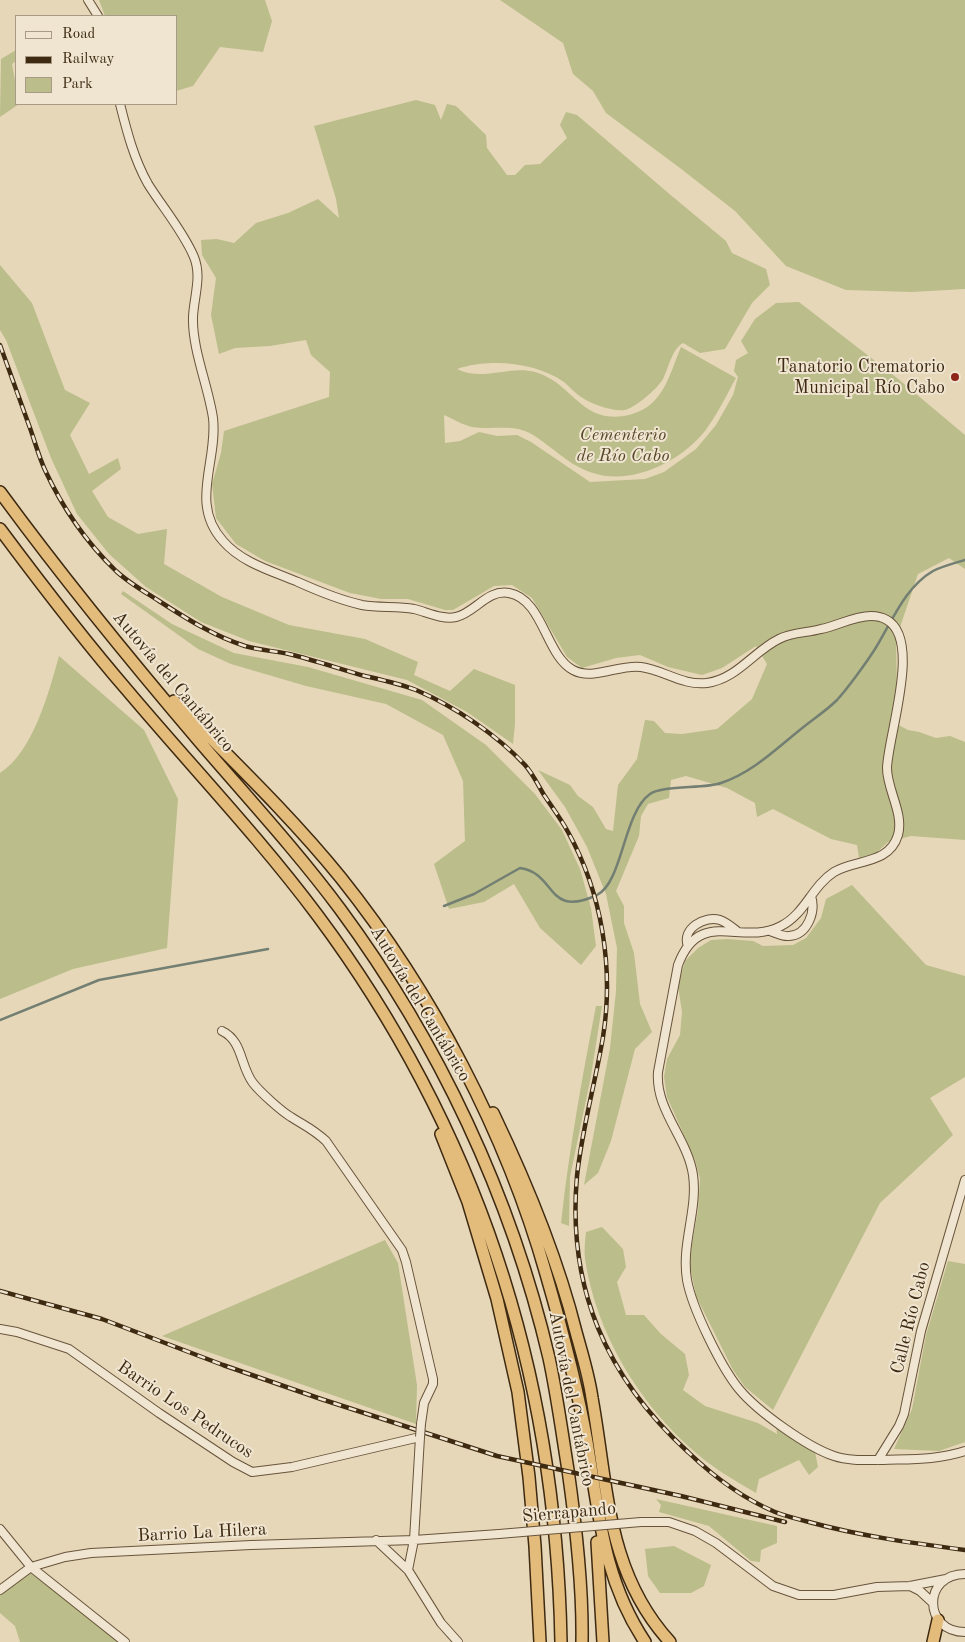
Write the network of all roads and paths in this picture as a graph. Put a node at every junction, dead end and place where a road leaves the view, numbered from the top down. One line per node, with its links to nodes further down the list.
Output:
1 (88, 0): 2 (street)
2 (97, 15)
3 (120, 105): 7 (street)
4 (0, 492): 6 (highway, Autovía del Cantábrico)
5 (0, 528): 12 (highway, Autovía del Cantábrico)
6 (62, 575): 8 (highway); 37 (highway, Autovía del Cantábrico)
7 (811, 896): 9 (street); 9 (street)
8 (370, 917): 19 (highway); 40 (highway)
9 (770, 931): 10 (street)
10 (738, 932): 11 (street); 11 (street)
11 (688, 946): 18 (street)
12 (355, 969): 35 (highway); 36 (highway, Autovía del Cantábrico)
13 (222, 1031): 16 (street, bridge)
14 (965, 1180): 18 (street, Calle Río Cabo)
15 (0, 1329): 16 (street, Barrio Los Pedrucos)
16 (420, 1437): 23 (street)
17 (965, 1451): 18 (street)
18 (878, 1460)
19 (592, 1483): 38 (highway); 39 (highway)
20 (0, 1530): 24 (street)
21 (499, 1534): 23 (street, Barrio La Hilera); 28 (street, Sierrapando, bridge)
22 (376, 1540): 23 (street, Barrio La Hilera); 24 (street, Barrio La Hilera); 25 (street)
23 (414, 1540): 25 (street)
24 (31, 1568): 29 (street, Barrio La Hilera); 33 (street)
25 (408, 1570): 34 (street)
26 (965, 1574): 27 (street, Sierrapando)
27 (946, 1578): 28 (street, Sierrapando); 30 (street)
28 (910, 1586): 30 (street)
29 (0, 1590)
30 (933, 1603): 31 (street)
31 (938, 1620): 32 (street); 41 (highway)
32 (965, 1632)
33 (125, 1642)
34 (458, 1642)
35 (539, 1642)
36 (561, 1642)
37 (582, 1642)
38 (603, 1642)
39 (645, 1642)
40 (670, 1642)
41 (933, 1642)

